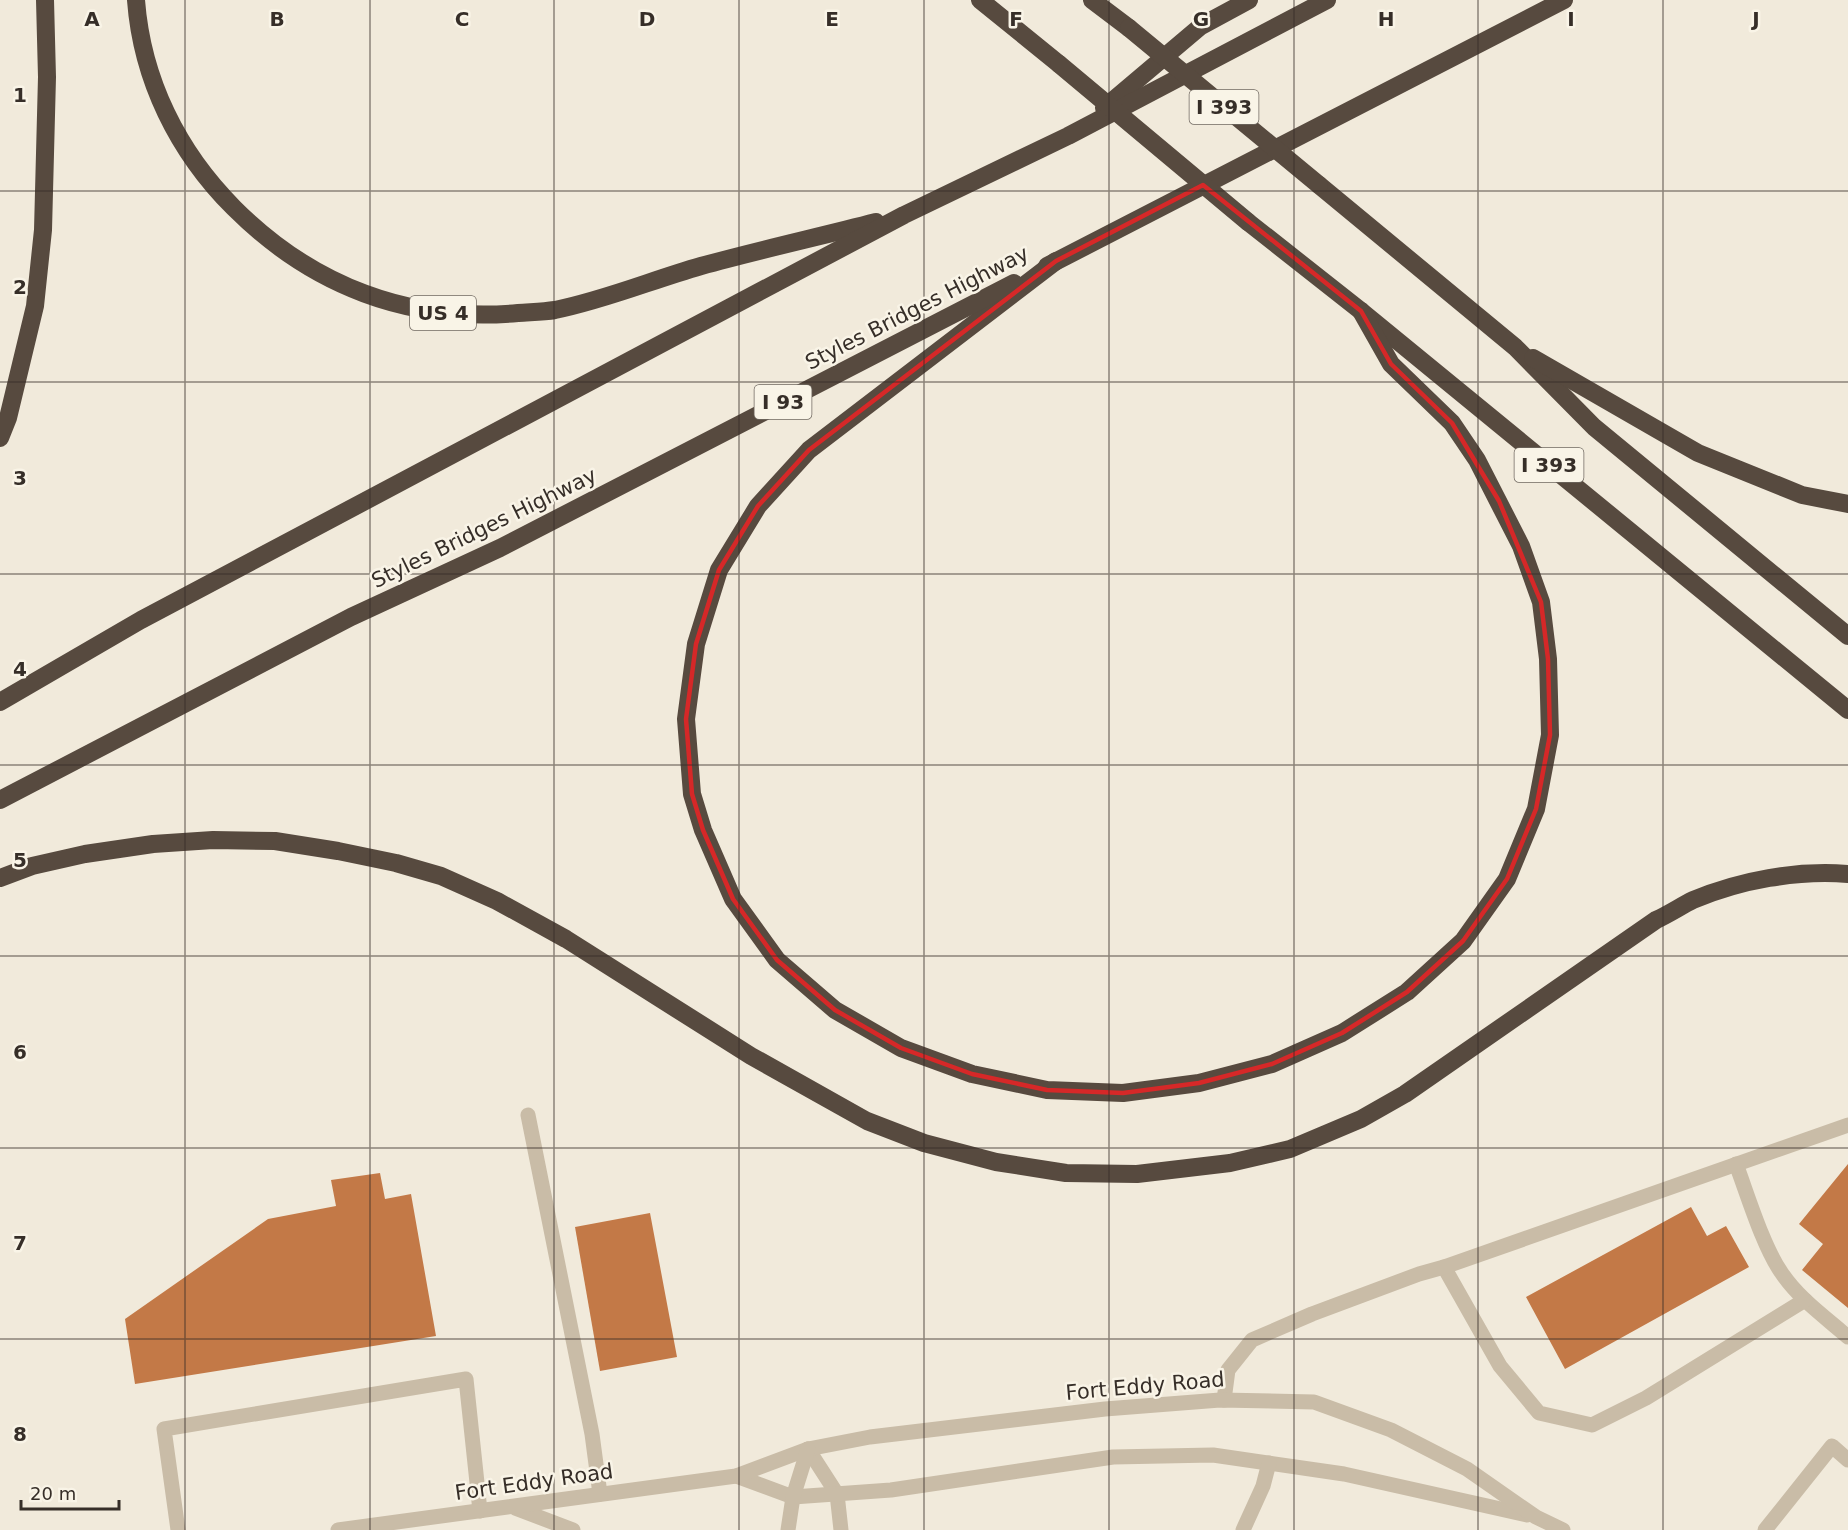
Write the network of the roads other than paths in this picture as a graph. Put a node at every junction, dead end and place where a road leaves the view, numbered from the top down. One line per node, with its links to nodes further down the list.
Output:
1 (45, 0): 13 (highway)
2 (136, 0): 9 (highway, US 4)
3 (980, 0): 11 (highway, I 393, bridge)
4 (1092, 0): 12 (highway, I 393, bridge)
5 (1249, 0): 8 (highway)
6 (1327, 0): 8 (highway)
7 (1564, 0): 10 (highway, Styles Bridges Highway / I 93)
8 (1078, 130): 9 (highway)
9 (904, 215): 16 (highway)
10 (1056, 261): 11 (highway); 18 (highway, Styles Bridges Highway / I 93)
11 (1361, 311): 17 (highway, I 393)
12 (1515, 347): 14 (highway); 15 (highway, I 393)
13 (0, 438)
14 (1848, 504)
15 (1848, 636)
16 (0, 702)
17 (1848, 710)
18 (0, 800)
19 (1848, 874): 20 (highway)
20 (0, 878)
21 (528, 1115): 32 (street)
22 (1848, 1125): 23 (street)
23 (1736, 1164): 24 (street); 25 (street)
24 (1444, 1267): 25 (street); 27 (street)
25 (1805, 1300): 26 (street)
26 (1848, 1337)
27 (1224, 1400): 28 (street, Fort Eddy Road); 37 (street, Fort Eddy Road)
28 (808, 1449): 31 (street, Fort Eddy Road); 33 (street); 34 (street)
29 (1848, 1460): 45 (street)
30 (1269, 1463): 33 (street, Fort Eddy Road); 37 (street, Fort Eddy Road); 43 (street)
31 (736, 1476): 32 (street, Fort Eddy Road); 34 (street, Fort Eddy Road)
32 (600, 1494): 35 (street, Fort Eddy Road)
33 (837, 1494): 34 (street, Fort Eddy Road); 42 (street)
34 (793, 1497): 41 (street)
35 (512, 1507): 36 (street, Fort Eddy Road); 40 (street)
36 (480, 1511): 38 (street); 39 (street, Fort Eddy Road)
37 (1536, 1517): 44 (street, Fort Eddy Road)
38 (178, 1530)
39 (339, 1530)
40 (573, 1530)
41 (788, 1530)
42 (841, 1530)
43 (1243, 1530)
44 (1563, 1530)
45 (1765, 1530)

